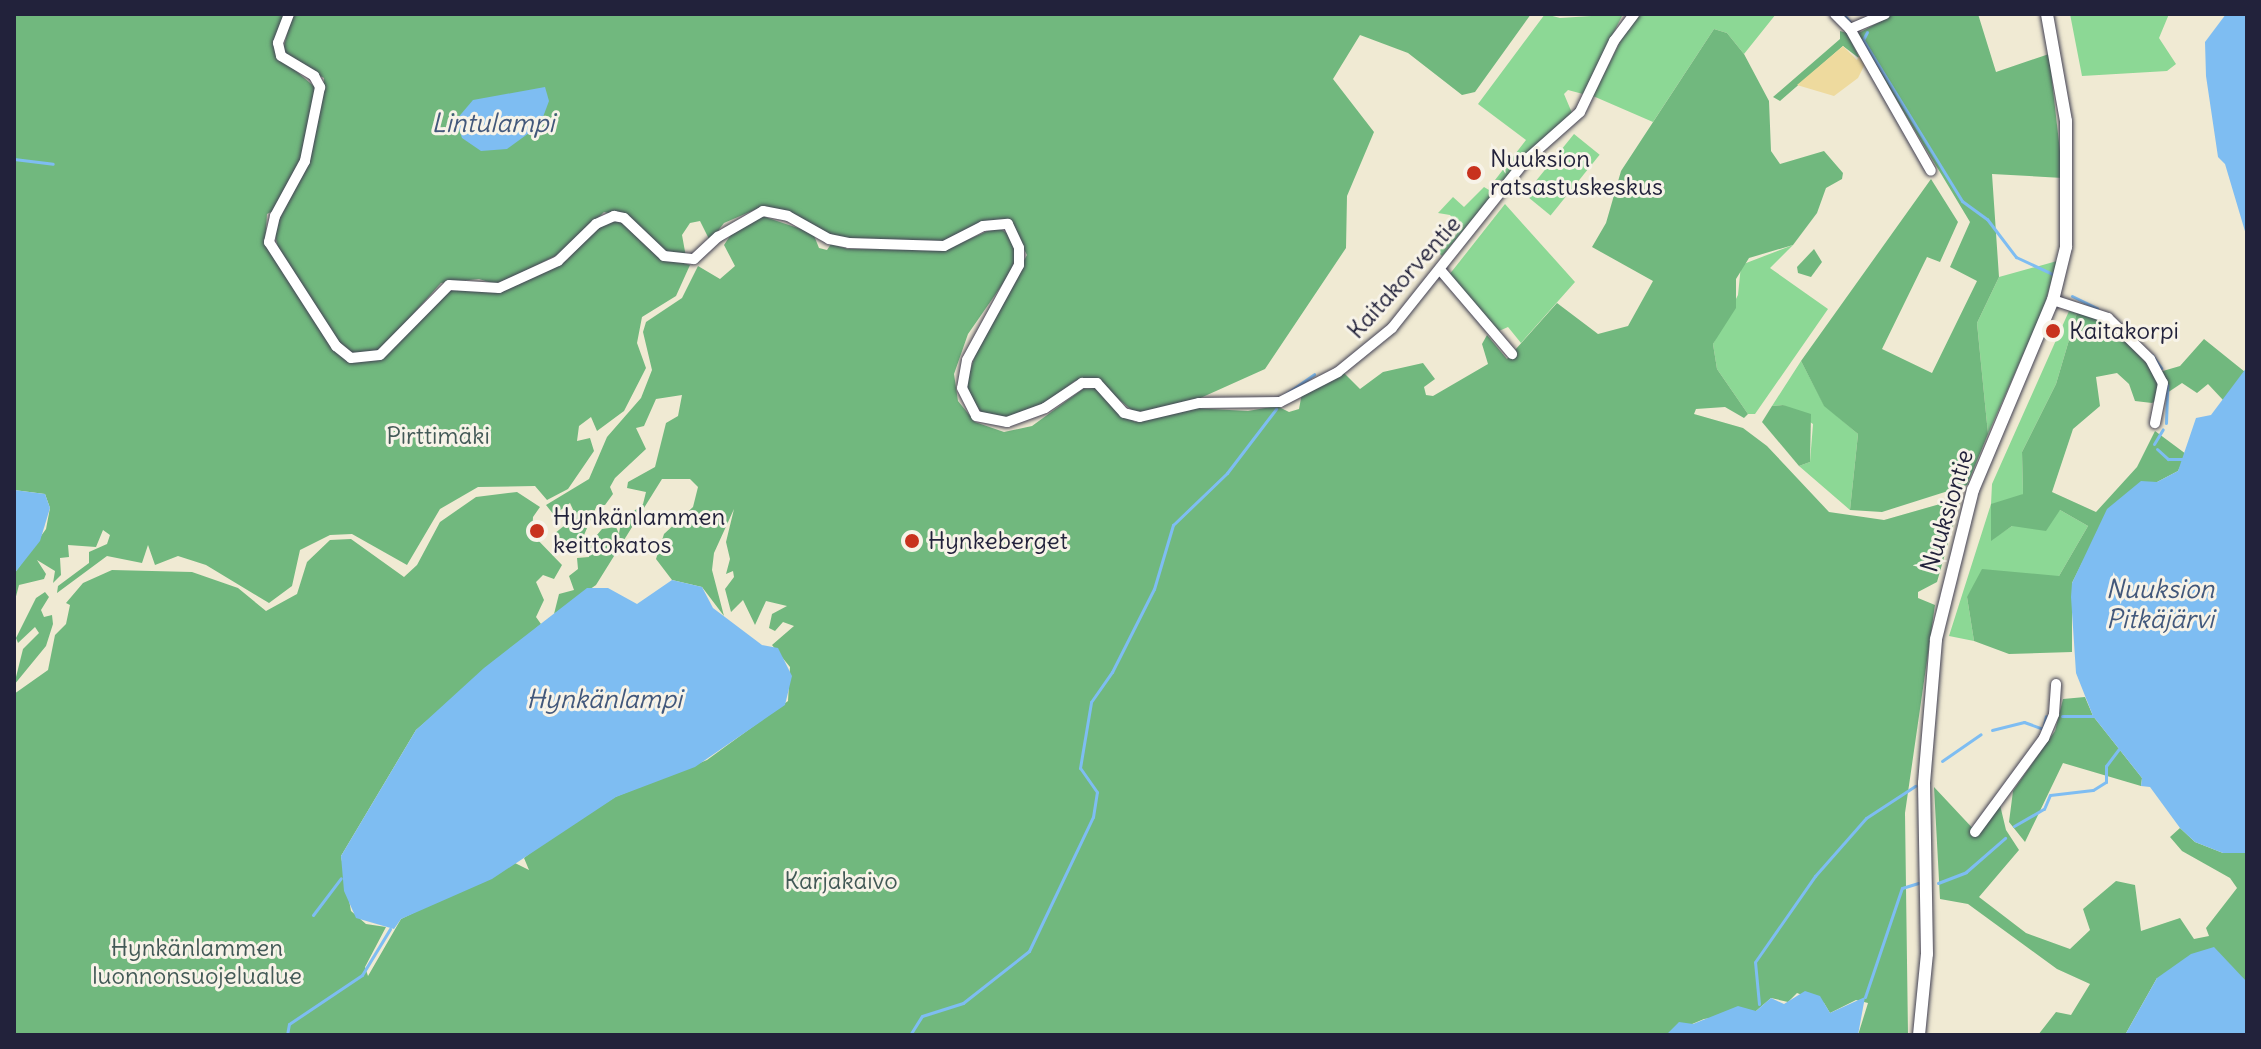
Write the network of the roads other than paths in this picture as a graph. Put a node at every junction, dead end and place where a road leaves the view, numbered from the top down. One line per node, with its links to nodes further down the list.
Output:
1 (289, 14): 8 (street, Kaitakorventie)
2 (1634, 14): 8 (street, Kaitakorventie)
3 (1835, 14): 6 (street)
4 (1885, 14): 6 (street)
5 (2047, 14): 9 (street, Nuuksiontie)
6 (1850, 29): 7 (street)
7 (1931, 171)
8 (1442, 272): 10 (street)
9 (2053, 300): 11 (street); 14 (street, Nuuksiontie)
10 (1512, 354)
11 (2155, 423)
12 (2056, 684): 13 (street)
13 (1975, 832)
14 (1919, 1035)

